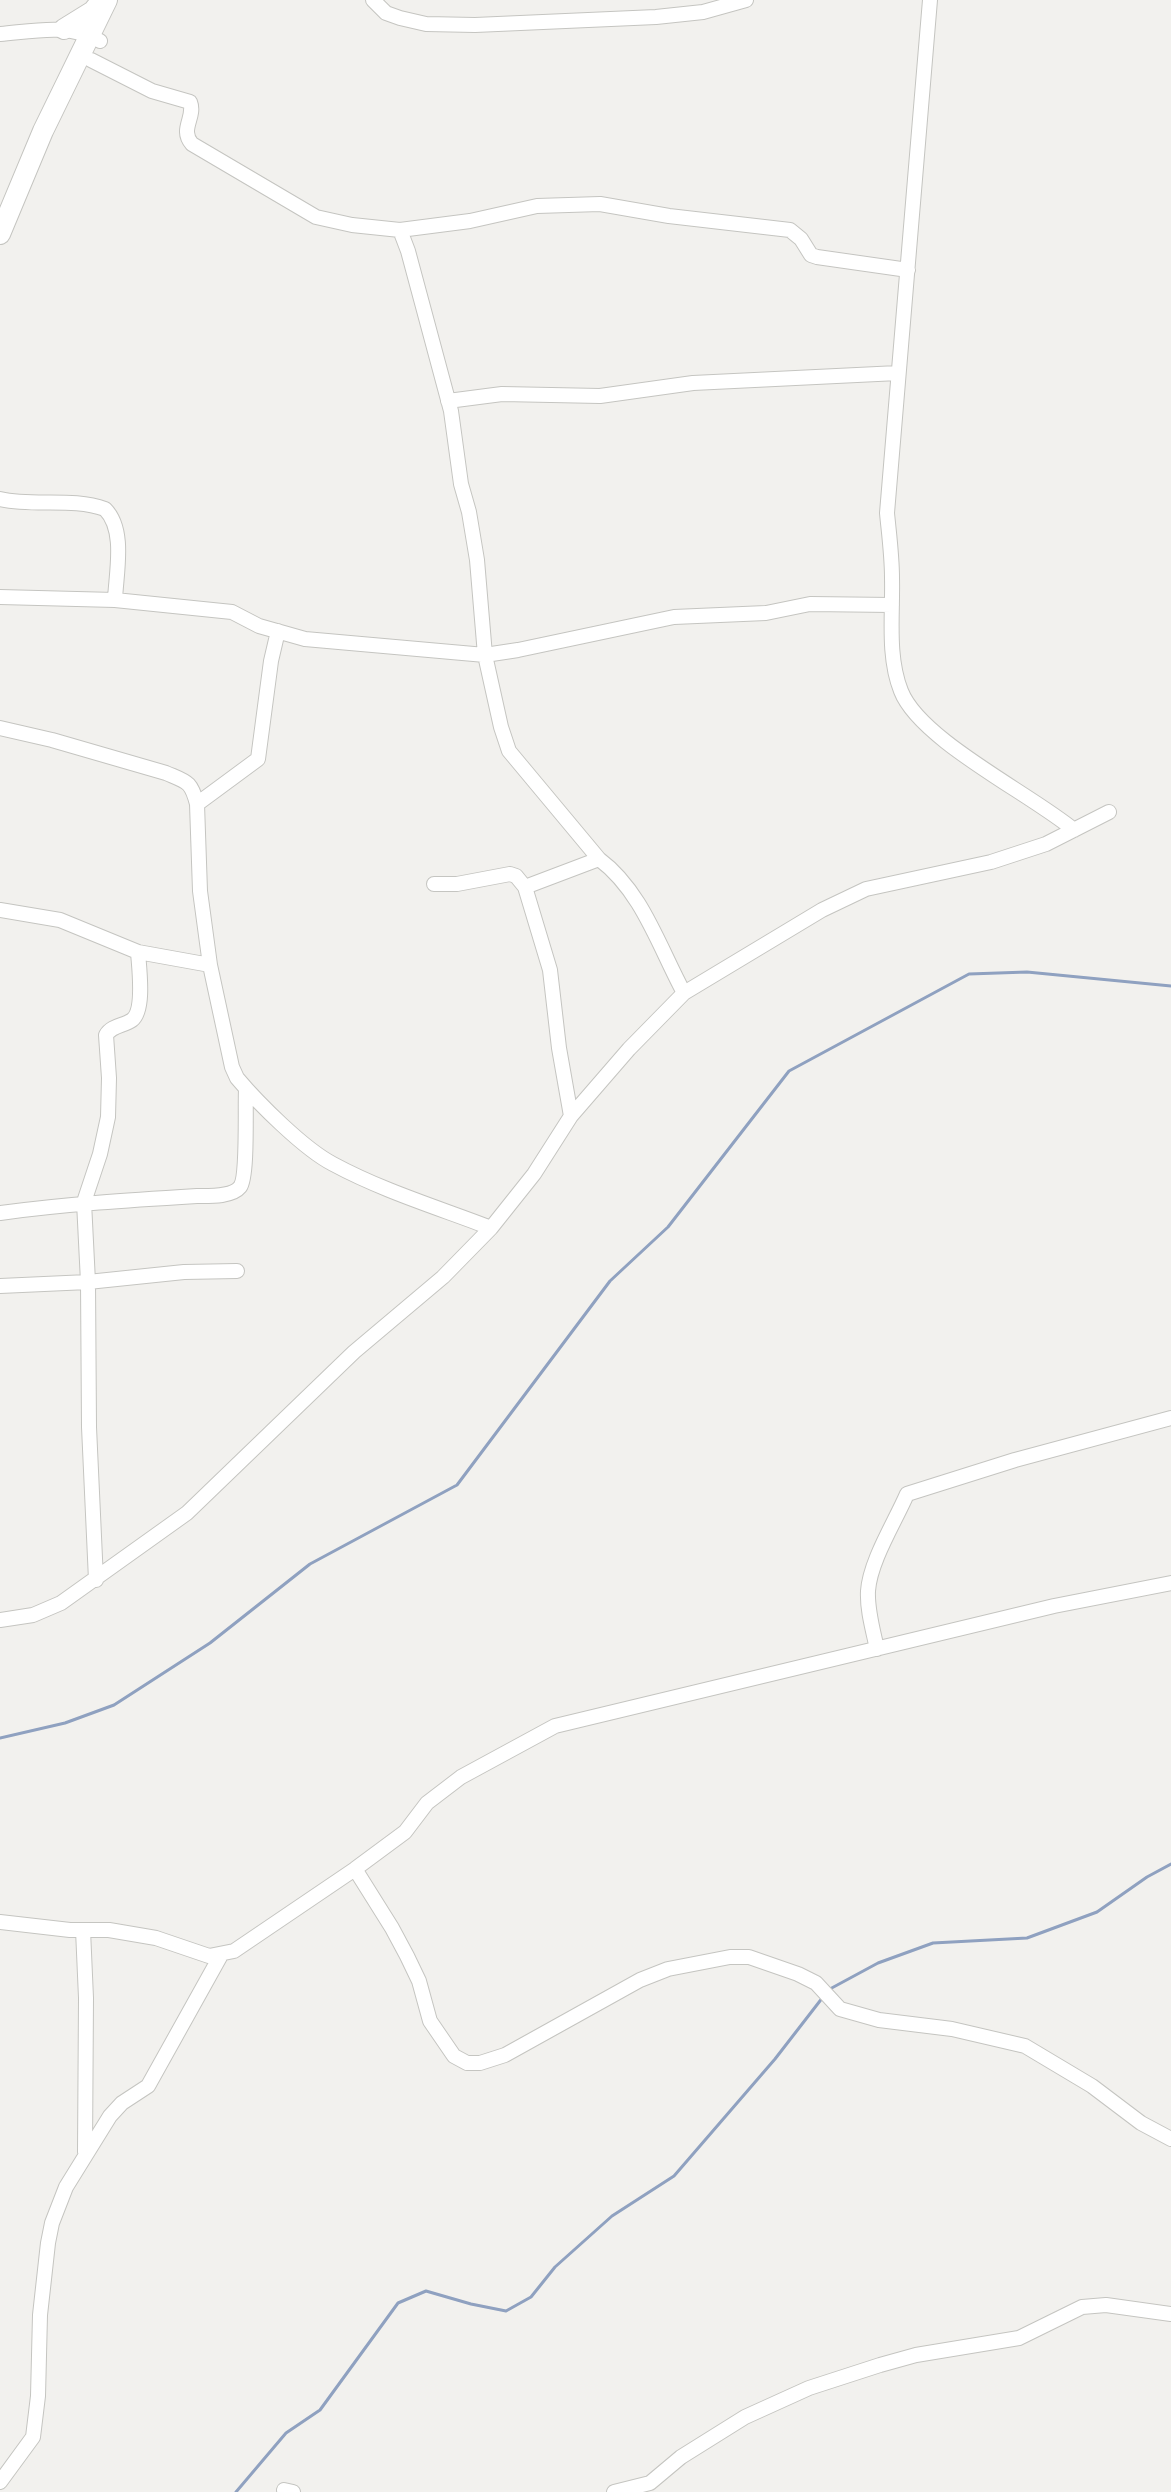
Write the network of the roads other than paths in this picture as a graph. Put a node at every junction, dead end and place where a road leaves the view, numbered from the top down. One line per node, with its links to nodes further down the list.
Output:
1 (102, 0): 7 (highway)
2 (107, 0): 9 (highway)
3 (119, 0): 9 (highway)
4 (373, 0): 5 (street)
5 (746, 0)
6 (930, 0): 13 (street)
7 (58, 29): 8 (street); 9 (street); 10 (highway)
8 (0, 34)
9 (95, 39): 10 (highway)
10 (82, 64): 11 (street); 12 (highway)
11 (400, 230): 13 (street); 15 (street)
12 (1, 231)
13 (908, 270): 14 (street)
14 (898, 373): 15 (street); 19 (street)
15 (448, 401): 21 (street)
16 (0, 499): 18 (street)
17 (0, 597): 18 (street)
18 (115, 600): 20 (street)
19 (892, 605): 21 (street); 25 (street)
20 (278, 632): 21 (street); 23 (street)
21 (485, 655): 26 (street)
22 (0, 728): 23 (street)
23 (197, 804): 31 (street)
24 (1108, 812): 25 (street)
25 (1074, 830): 32 (street)
26 (599, 859): 28 (street); 32 (street)
27 (434, 884): 28 (street)
28 (525, 887): 34 (street)
29 (0, 910): 30 (street)
30 (138, 952): 31 (street); 35 (street)
31 (210, 965): 33 (street)
32 (684, 993): 34 (street)
33 (246, 1089): 35 (street); 37 (street)
34 (571, 1116): 37 (street)
35 (84, 1202): 36 (street); 39 (street)
36 (0, 1213)
37 (491, 1228): 42 (street)
38 (237, 1271): 39 (street)
39 (88, 1282): 40 (street); 42 (street)
40 (0, 1286)
41 (1171, 1418): 45 (street)
42 (96, 1580): 44 (street)
43 (1171, 1583): 45 (street)
44 (0, 1620)
45 (877, 1649): 46 (street)
46 (355, 1869): 49 (street); 50 (street)
47 (0, 1922): 48 (street)
48 (83, 1930): 49 (street); 51 (street)
49 (221, 1954): 51 (street)
50 (1171, 2139)
51 (86, 2153): 53 (street)
52 (1171, 2314): 54 (street)
53 (0, 2482)
54 (614, 2492)

